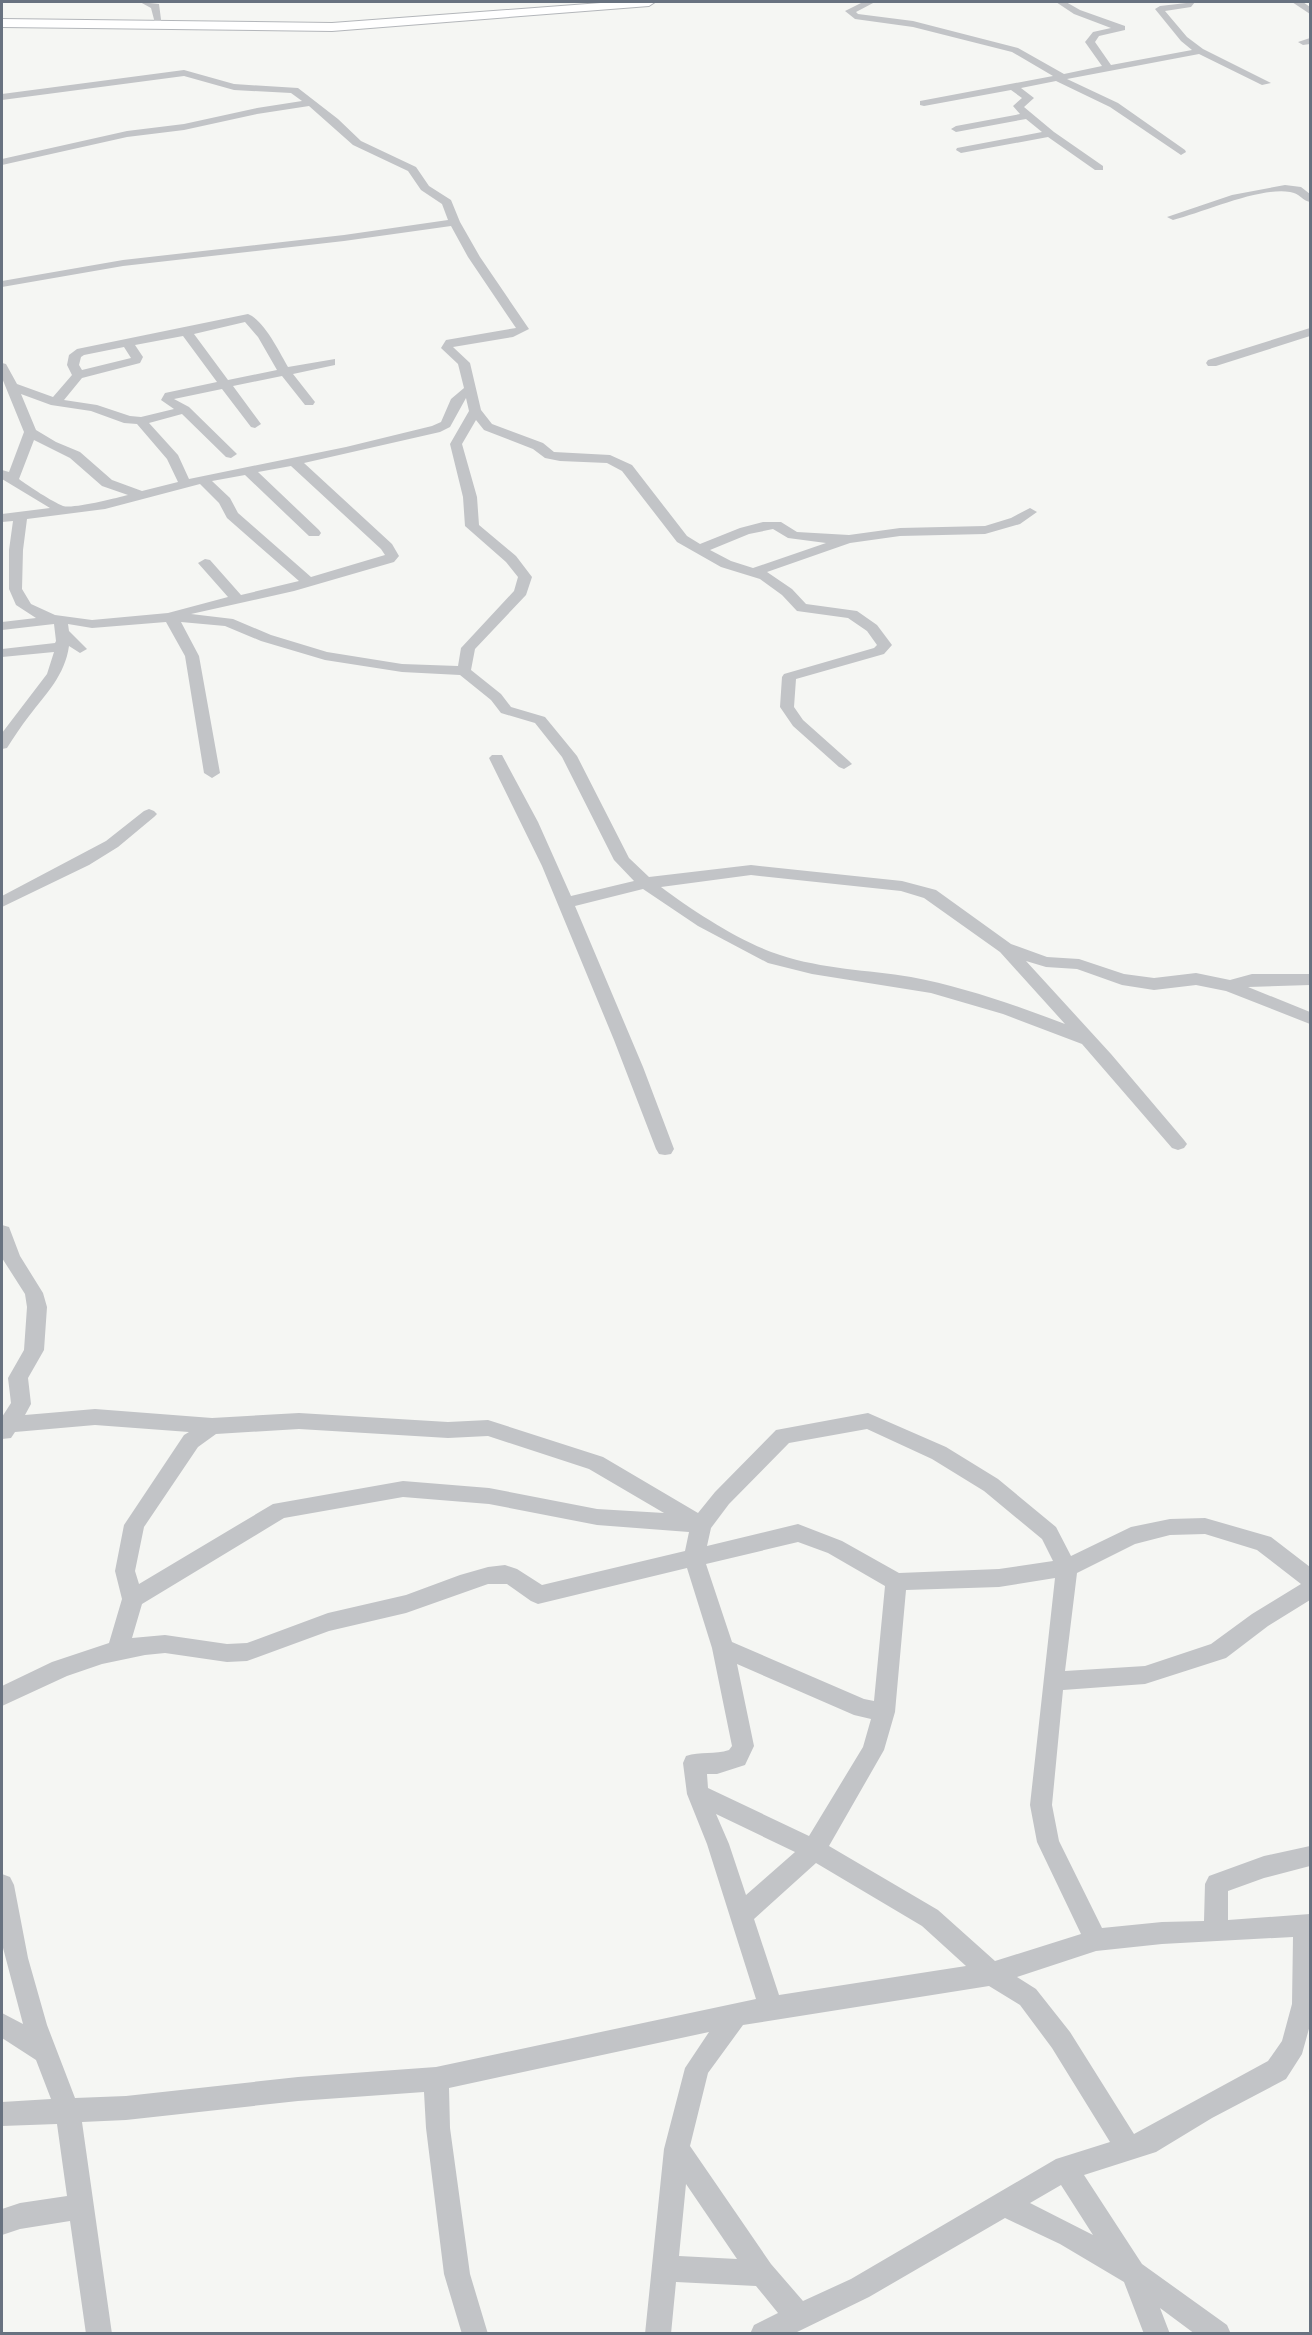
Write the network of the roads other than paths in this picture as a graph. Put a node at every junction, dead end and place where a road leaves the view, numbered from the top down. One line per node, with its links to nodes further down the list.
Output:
1 (144, 2): 9 (street)
2 (649, 2): 9 (main road)
3 (870, 2): 12 (street)
4 (1060, 2): 11 (street)
5 (1191, 2): 10 (street)
6 (1297, 2): 7 (street)
7 (1311, 11)
8 (2, 23): 9 (main road)
9 (159, 25)
10 (1200, 51): 11 (street); 13 (street)
11 (1108, 68): 12 (street)
12 (1060, 78): 14 (street); 22 (street)
13 (1266, 83)
14 (1014, 87): 17 (street); 18 (street)
15 (2, 98): 16 (street)
16 (311, 102): 23 (street); 27 (street)
17 (924, 103)
18 (1028, 116): 19 (street); 20 (street)
19 (956, 129)
20 (1050, 134): 21 (street); 24 (street)
21 (962, 150)
22 (1181, 152)
23 (2, 162)
24 (1099, 168)
25 (1311, 200): 26 (street)
26 (1173, 217)
27 (454, 222): 28 (street); 39 (street)
28 (2, 285)
29 (1311, 332): 33 (street)
30 (186, 333): 31 (street); 35 (street); 37 (street)
31 (128, 344): 36 (street); 36 (street)
32 (331, 362): 35 (street)
33 (1212, 363)
34 (2, 366): 38 (street)
35 (284, 371): 37 (street); 41 (street)
36 (78, 375): 40 (street)
37 (225, 384): 42 (street); 45 (street)
38 (12, 386): 40 (street); 46 (street)
39 (470, 389): 43 (street); 48 (street)
40 (55, 402): 44 (street)
41 (309, 402)
42 (185, 410): 44 (street); 47 (street)
43 (475, 411): 60 (street); 73 (street)
44 (141, 421): 52 (street)
45 (255, 424)
46 (30, 432): 50 (street); 53 (street)
47 (231, 454)
48 (294, 461): 49 (street); 63 (street)
49 (249, 471): 51 (street); 58 (street)
50 (7, 476): 54 (street)
51 (203, 479): 52 (street); 63 (street)
52 (186, 485): 53 (street)
53 (143, 495): 54 (street)
54 (61, 510): 56 (street)
55 (1030, 512): 59 (street)
56 (20, 514): 57 (street); 64 (street)
57 (2, 518)
58 (314, 533)
59 (856, 538): 60 (street); 62 (street)
60 (699, 549): 62 (street)
61 (205, 562): 65 (street)
62 (755, 572): 76 (street)
63 (308, 582): 65 (street)
64 (8, 587): 66 (street)
65 (238, 600): 67 (street)
66 (39, 614): 68 (street); 69 (street)
67 (171, 617): 68 (street); 73 (street); 77 (street)
68 (58, 620): 69 (street); 71 (street)
69 (25, 622): 70 (street)
70 (2, 626)
71 (62, 642): 72 (street); 74 (street)
72 (2, 653)
73 (464, 671): 79 (street)
74 (2, 745)
75 (497, 758): 81 (street)
76 (844, 764)
77 (212, 773)
78 (149, 814): 80 (street)
79 (645, 884): 81 (street); 82 (street); 86 (street)
80 (2, 902)
81 (565, 903): 88 (street)
82 (1005, 948): 84 (street); 86 (street)
83 (1311, 979): 84 (street)
84 (1230, 986): 85 (street)
85 (1311, 1018)
86 (1086, 1039): 87 (street)
87 (1178, 1144)
88 (665, 1149)
89 (2, 1232): 91 (street)
90 (212, 1426): 91 (street); 92 (street); 98 (street)
91 (4, 1429)
92 (701, 1525): 93 (street); 94 (street); 98 (street)
93 (694, 1558): 96 (street); 99 (street); 100 (street)
94 (1067, 1568): 95 (street); 96 (street); 101 (street)
95 (1311, 1579)
96 (896, 1582): 103 (street)
97 (1311, 1590): 101 (street)
98 (133, 1599): 100 (street)
99 (723, 1648): 103 (street); 104 (street)
100 (118, 1650): 102 (street)
101 (1053, 1681): 111 (street)
102 (2, 1697)
103 (884, 1712): 105 (street)
104 (698, 1794): 105 (street); 108 (street)
105 (814, 1850): 108 (street); 112 (street)
106 (1311, 1856): 110 (street)
107 (2, 1885): 116 (street)
108 (741, 1915): 113 (street)
109 (1308, 1925): 110 (street); 121 (street)
110 (1216, 1932): 111 (street)
111 (1096, 1940): 112 (street)
112 (991, 1974): 113 (street); 121 (street)
113 (771, 2008): 114 (street)
114 (735, 2016): 117 (street); 120 (street)
115 (2, 2025): 116 (street)
116 (45, 2052): 118 (street)
117 (436, 2079): 118 (street); 131 (street)
118 (68, 2111): 119 (street); 124 (street)
119 (2, 2114)
120 (677, 2149): 126 (street); 127 (street)
121 (1129, 2149): 122 (street)
122 (1065, 2168): 123 (street); 128 (street)
123 (1006, 2205): 128 (street); 129 (street)
124 (81, 2206): 125 (street); 130 (street)
125 (2, 2222)
126 (665, 2268): 127 (street); 132 (street)
127 (762, 2273): 129 (street)
128 (1133, 2273): 134 (street); 135 (street)
129 (799, 2317): 133 (street)
130 (99, 2334)
131 (475, 2334)
132 (658, 2334)
133 (763, 2334)
134 (1157, 2334)
135 (1218, 2334)

